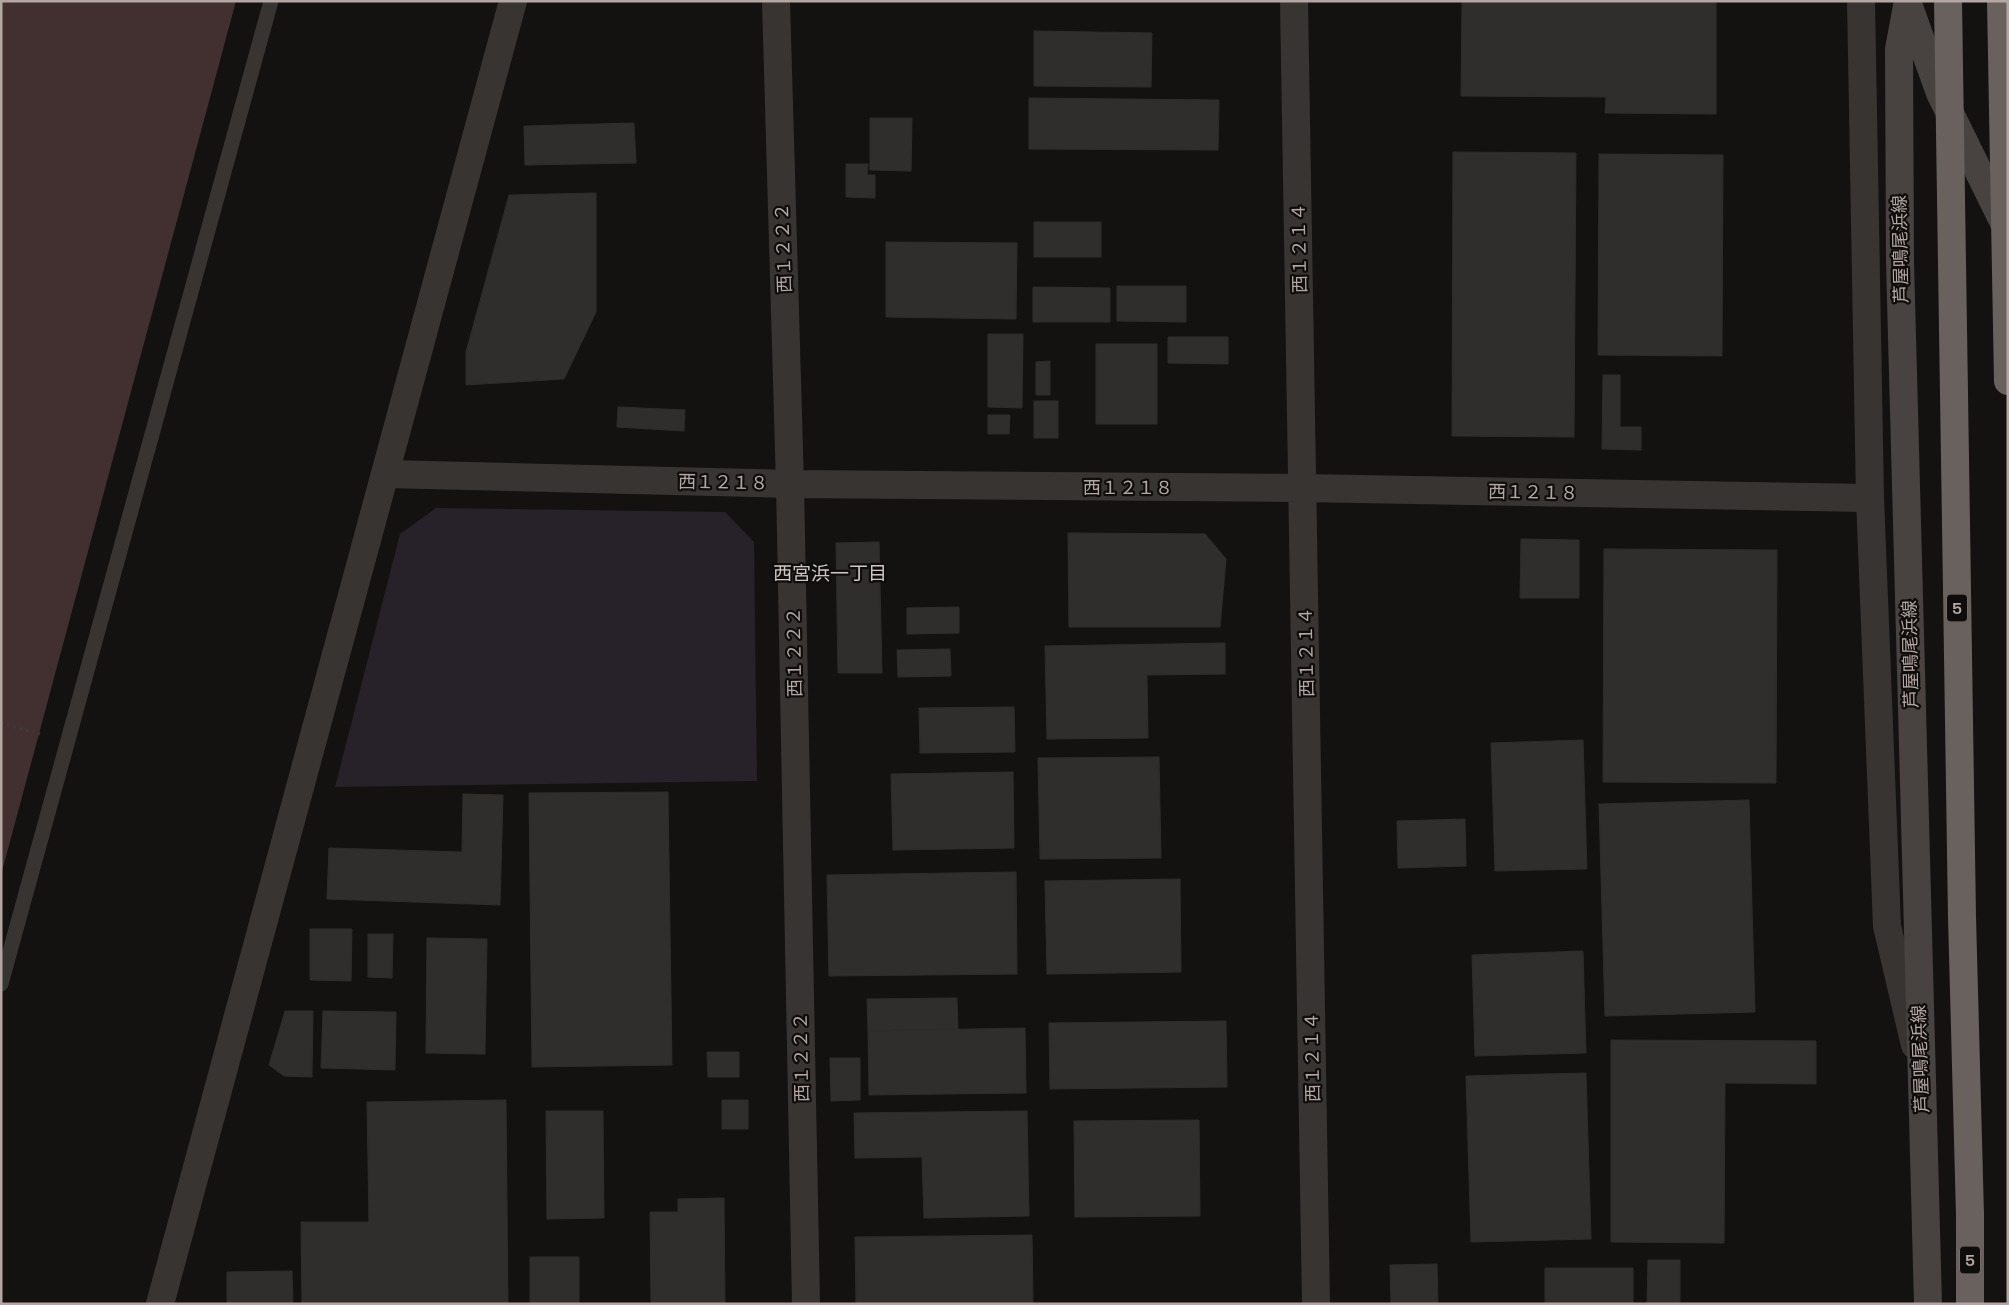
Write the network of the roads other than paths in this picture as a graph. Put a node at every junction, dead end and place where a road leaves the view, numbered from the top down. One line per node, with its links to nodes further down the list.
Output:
1 (271, 1): 15 (lane)
2 (513, 1): 11 (street)
3 (776, 1): 12 (street, 西１２２２)
4 (1294, 1): 13 (street, 西１２１４)
5 (1862, 1): 14 (street)
6 (1948, 1): 21 (highway, 5, bridge)
7 (2001, 1): 10 (highway, bridge)
8 (1908, 3): 9 (main road, 芦屋鳴尾浜線); 16 (main road, 芦屋鳴尾浜線)
9 (2008, 231)
10 (2008, 381)
11 (386, 474): 12 (street, 西１２１８); 17 (street)
12 (790, 484): 13 (street, 西１２１８); 18 (street, 西１２２２)
13 (1303, 488): 14 (street, 西１２１８); 19 (street, 西１２１４)
14 (1870, 498): 16 (street)
15 (1, 984)
16 (1920, 1068): 20 (main road, 芦屋鳴尾浜線)
17 (160, 1304)
18 (806, 1304)
19 (1316, 1304)
20 (1928, 1304)
21 (1970, 1304)

